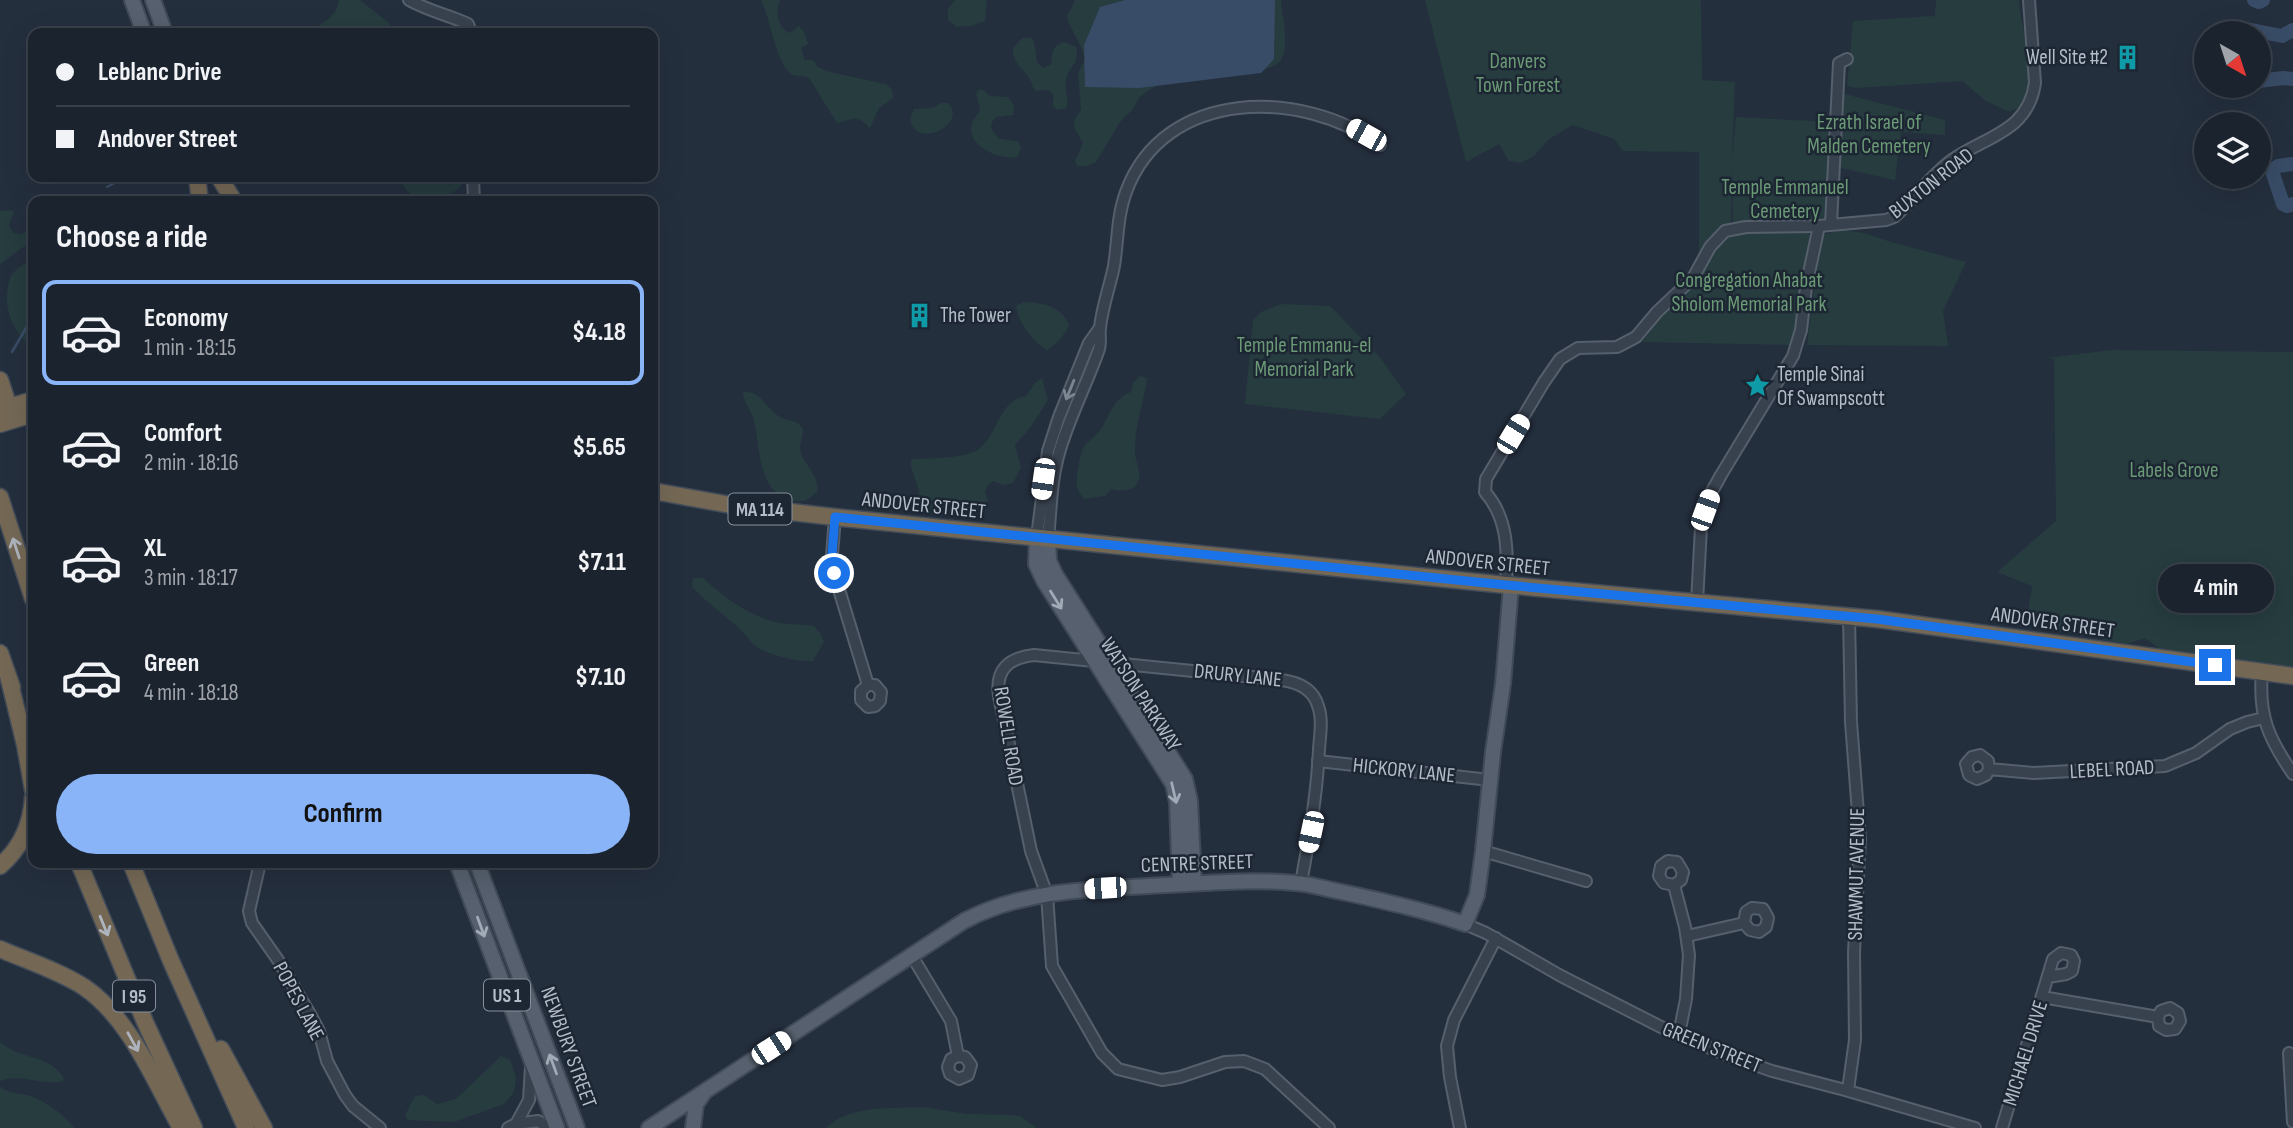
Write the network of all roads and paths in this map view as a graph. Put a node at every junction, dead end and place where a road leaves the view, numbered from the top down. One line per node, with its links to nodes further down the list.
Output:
1 (132, 0): 5 (main road)
2 (153, 0): 6 (main road)
3 (410, 0): 7 (street)
4 (2029, 0): 10 (street, BUXTON ROAD)
5 (142, 28)
6 (163, 28)
7 (467, 28)
8 (1846, 59): 10 (street)
9 (1380, 145): 21 (street)
10 (1831, 224): 11 (street, BUXTON ROAD)
11 (1819, 226): 23 (street, BUXTON ROAD); 24 (street)
12 (0, 380): 14 (highway)
13 (28, 403): 14 (highway)
14 (3, 416): 15 (highway)
15 (28, 417)
16 (658, 483): 18 (highway, ANDOVER STREET / MA 114)
17 (658, 492): 18 (highway, ANDOVER STREET / MA 114)
18 (679, 495): 20 (highway, ANDOVER STREET / MA 114)
19 (0, 497): 22 (highway, one-way to 19)
20 (835, 517): 21 (highway, ANDOVER STREET / MA 114); 32 (street)
21 (1043, 537): 23 (highway, ANDOVER STREET / MA 114); 27 (main road, WATSON PARKWAY, one-way to 27); 28 (main road, WATSON PARKWAY)
22 (28, 584)
23 (1508, 586): 24 (highway, ANDOVER STREET / MA 114); 39 (main road)
24 (1697, 603): 25 (highway, ANDOVER STREET / MA 114)
25 (1849, 616): 29 (highway, ANDOVER STREET / MA 114); 69 (street, SHAWMUT AVENUE)
26 (0, 653): 31 (highway)
27 (1094, 659): 28 (street, DRURY LANE); 50 (main road, WATSON PARKWAY, one-way to 50); 52 (street, ROWELL ROAD)
28 (1112, 662): 35 (street, DRURY LANE); 50 (main road, WATSON PARKWAY)
29 (2262, 672): 30 (highway, ANDOVER STREET / MA 114); 33 (street)
30 (2293, 676)
31 (9, 679): 34 (highway); 36 (highway)
32 (868, 685)
33 (2264, 718): 37 (street, LEBEL ROAD); 38 (street)
34 (28, 732)
35 (1318, 761): 39 (street, HICKORY LANE); 49 (street, DRURY LANE)
36 (28, 762)
37 (1989, 769)
38 (2293, 775)
39 (1490, 779): 41 (main road)
40 (28, 824): 42 (highway)
41 (1483, 851): 48 (street); 54 (main road)
42 (0, 866)
43 (81, 868): 74 (highway, I 95, one-way to 74)
44 (133, 868): 59 (highway, I 95)
45 (259, 868): 77 (street, POPES LANE)
46 (459, 868): 66 (main road, NEWBURY STREET / US 1, one-way to 66)
47 (479, 868): 80 (main road, NEWBURY STREET / US 1, one-way to 47)
48 (1586, 880)
49 (1301, 883): 50 (main road, CENTRE STREET); 54 (main road, CENTRE STREET)
50 (1187, 884): 52 (main road, CENTRE STREET)
51 (1674, 885): 55 (street)
52 (1047, 895): 58 (main road, CENTRE STREET); 84 (street)
53 (1744, 923): 55 (street)
54 (1465, 925): 56 (street, GREEN STREET)
55 (1687, 936): 63 (street)
56 (1496, 938): 63 (street, GREEN STREET); 85 (street)
57 (0, 949): 73 (highway, one-way to 73)
58 (912, 956): 65 (street); 68 (main road, CENTRE STREET)
59 (171, 961): 75 (highway, I 95); 76 (highway)
60 (2048, 977): 61 (street, MICHAEL DRIVE)
61 (2042, 997): 62 (street); 87 (street, MICHAEL DRIVE)
62 (2158, 1017)
63 (1679, 1034): 69 (street, GREEN STREET)
64 (2289, 1053): 67 (street)
65 (958, 1056)
66 (532, 1062): 72 (street); 79 (main road, NEWBURY STREET / US 1)
67 (2292, 1079): 71 (street)
68 (707, 1090): 70 (main road, CENTRE STREET); 83 (main road)
69 (1848, 1090): 86 (street, GREEN STREET)
70 (673, 1112): 81 (main road, CENTRE STREET); 82 (main road); 83 (main road)
71 (2293, 1122)
72 (512, 1126): 78 (street)
73 (181, 1128)
74 (194, 1128)
75 (246, 1128)
76 (264, 1128)
77 (380, 1128)
78 (549, 1128)
79 (557, 1128)
80 (578, 1128)
81 (649, 1128)
82 (676, 1128)
83 (692, 1128)
84 (1329, 1128)
85 (1460, 1128)
86 (1975, 1128)
87 (2002, 1128)

